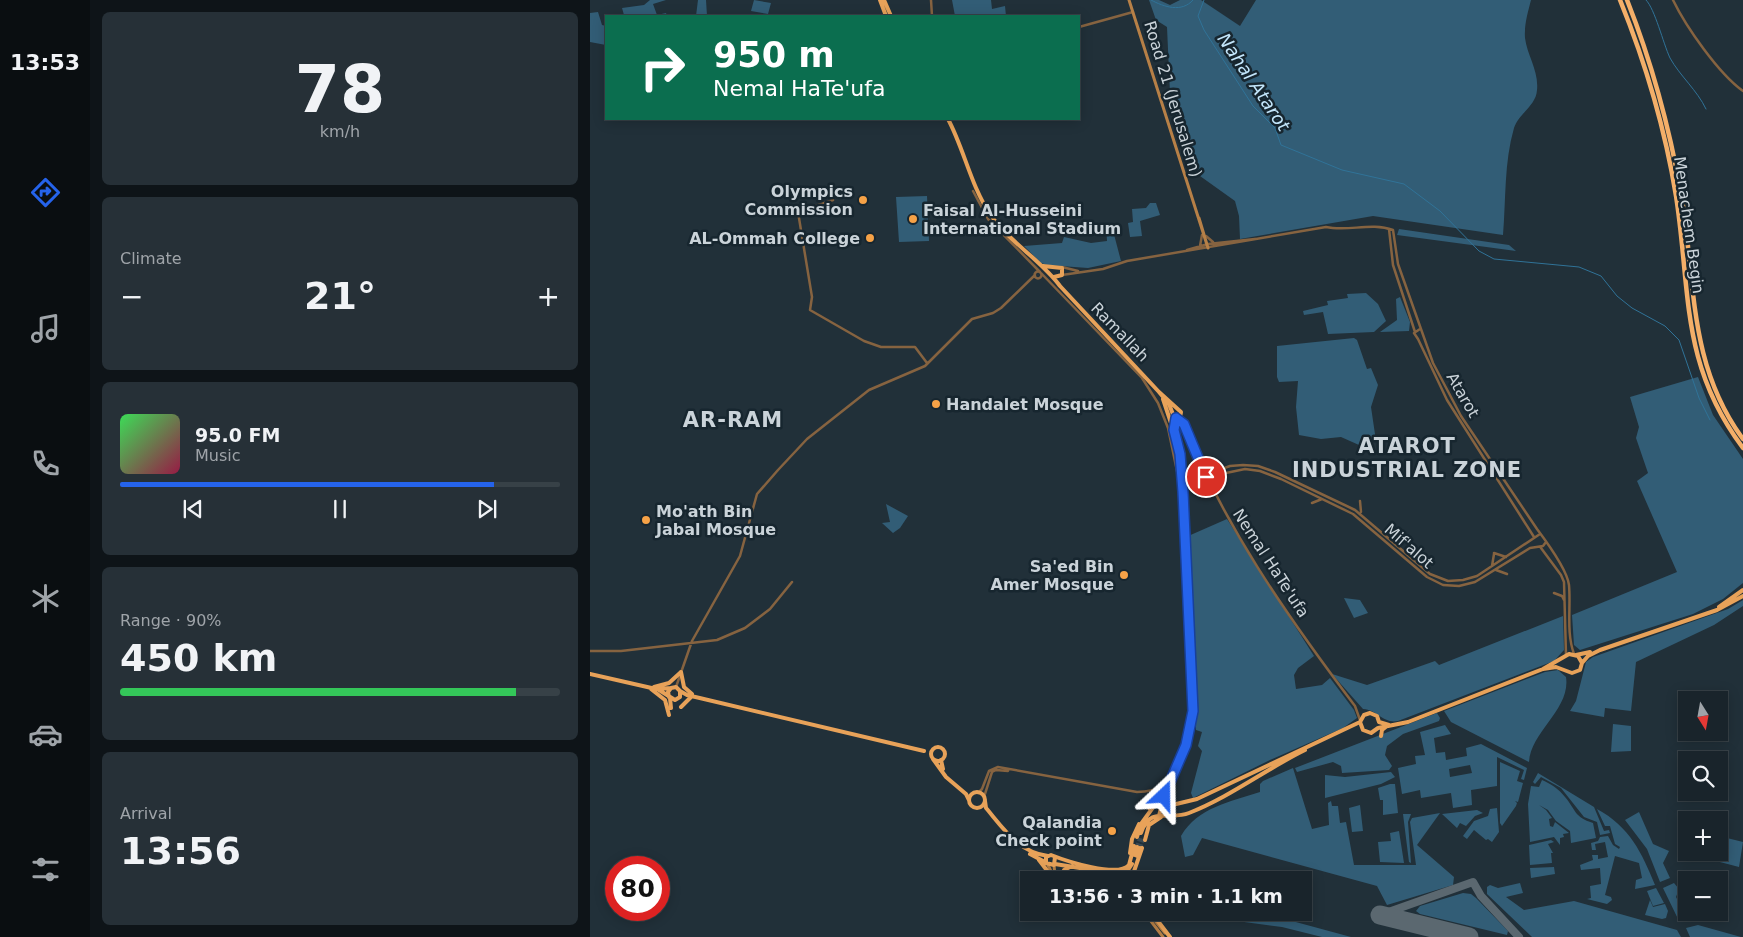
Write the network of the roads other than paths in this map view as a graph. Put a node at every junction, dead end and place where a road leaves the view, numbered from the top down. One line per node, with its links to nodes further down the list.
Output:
1 (880, 0): 9 (highway)
2 (884, 0): 10 (highway)
3 (931, 0): 11 (street)
4 (1129, 0): 8 (main road, Road 21 (Jerusalem))
5 (1620, 0): 16 (highway, Menachem Begin)
6 (1627, 0): 16 (highway, Menachem Begin)
7 (1673, 0): 13 (street)
8 (1133, 12): 12 (street); 19 (main road, Road 21 (Jerusalem))
9 (886, 15)
10 (891, 15)
11 (932, 15)
12 (1080, 27)
13 (1743, 92)
14 (948, 120): 27 (highway, Ramallah)
15 (973, 191): 26 (street)
16 (1678, 195): 21 (highway, Menachem Begin)
17 (833, 200): 43 (street)
18 (1389, 229): 20 (street); 39 (street); 40 (street)
19 (1204, 236): 22 (street); 23 (main road, Road 21 (Jerusalem)); 24 (street)
20 (1272, 238): 22 (street); 23 (street)
21 (1684, 238): 47 (highway, Menachem Begin); 48 (highway, Menachem Begin)
22 (1217, 242): 23 (street)
23 (1207, 245): 24 (street); 25 (street)
24 (1199, 246): 25 (street)
25 (1181, 252): 31 (street)
26 (1030, 263): 30 (street); 32 (street)
27 (1037, 264): 29 (highway); 33 (highway, Ramallah)
28 (1060, 266): 29 (highway); 31 (street); 34 (highway)
29 (1054, 267): 33 (highway)
30 (1041, 272): 32 (street); 35 (street); 36 (street)
31 (1087, 272): 34 (street)
32 (1035, 274): 35 (street); 37 (street)
33 (1053, 275): 34 (highway); 38 (highway, Ramallah)
34 (1062, 276): 38 (highway)
35 (1038, 278): 36 (street); 37 (street)
36 (1052, 285): 98 (street)
37 (1023, 287): 43 (street)
38 (1063, 289): 44 (highway, Ramallah)
39 (1420, 329): 40 (street); 41 (street, Atarot)
40 (1415, 332): 42 (street, Atarot)
41 (1423, 336): 42 (street); 54 (street, Atarot)
42 (1418, 339): 55 (street, Atarot)
43 (927, 363): 68 (street)
44 (1159, 392): 45 (highway, Ramallah); 46 (highway)
45 (1176, 415): 46 (highway); 49 (street, Nemal HaTe'ufa)
46 (1174, 430): 99 (highway)
47 (1743, 439)
48 (1743, 448)
49 (1206, 476): 50 (street, Mif'alot); 53 (street); 86 (street, Nemal HaTe'ufa)
50 (1322, 499): 52 (street); 60 (street, Mif'alot)
51 (1360, 501): 53 (street)
52 (1312, 503)
53 (1361, 514): 59 (street)
54 (1542, 534): 55 (street); 56 (street, Atarot)
55 (1534, 538): 57 (street, Atarot); 58 (street)
56 (1546, 542): 57 (street, Mif'alot); 71 (street)
57 (1538, 547): 60 (street, Mif'alot); 66 (street)
58 (1508, 556): 59 (street); 59 (street)
59 (1492, 567)
60 (1494, 570): 61 (street)
61 (1507, 574)
62 (792, 582): 68 (street)
63 (1743, 590): 67 (highway)
64 (1554, 594): 66 (street)
65 (1743, 596): 67 (highway)
66 (1565, 602): 72 (street)
67 (1705, 614): 69 (highway)
68 (692, 641): 70 (street); 76 (street)
69 (1600, 650): 71 (highway); 73 (highway)
70 (590, 651)
71 (1575, 655): 72 (highway); 73 (highway)
72 (1564, 658): 74 (highway); 75 (highway)
73 (1582, 663): 75 (highway)
74 (1543, 669): 75 (highway); 91 (highway)
75 (1564, 670)
76 (681, 672): 78 (highway); 79 (street); 83 (highway)
77 (590, 674): 78 (highway)
78 (647, 687): 80 (highway); 88 (highway)
79 (674, 688): 80 (highway); 81 (highway); 82 (highway)
80 (656, 689): 82 (highway)
81 (680, 690): 83 (highway); 84 (highway)
82 (669, 697): 84 (highway); 84 (highway)
83 (693, 697): 84 (highway); 85 (highway); 95 (highway)
84 (677, 699)
85 (681, 706)
86 (1355, 706): 87 (street, Nemal HaTe'ufa); 89 (street, Nemal HaTe'ufa)
87 (1368, 714): 89 (highway); 90 (highway)
88 (669, 715)
89 (1360, 721): 93 (highway); 96 (highway)
90 (1379, 722): 91 (highway); 92 (highway)
91 (1389, 725): 92 (highway); 94 (highway)
92 (1378, 728): 93 (highway)
93 (1362, 730): 96 (highway)
94 (1381, 736)
95 (933, 755): 97 (highway); 97 (highway); 103 (highway)
96 (1288, 756): 105 (highway); 107 (highway)
97 (941, 760): 100 (highway)
98 (988, 777): 100 (street); 102 (street)
99 (1168, 787): 101 (highway); 109 (highway)
100 (975, 793): 102 (highway); 103 (highway)
101 (1164, 796): 104 (highway); 105 (highway)
102 (984, 799): 106 (highway); 112 (highway)
103 (969, 800): 106 (highway)
104 (1161, 805): 105 (highway); 108 (highway); 109 (highway)
105 (1172, 805)
106 (980, 807): 111 (highway)
107 (1167, 815): 108 (highway); 109 (highway)
108 (1159, 816): 109 (highway)
109 (1140, 838): 121 (highway)
110 (1138, 847): 116 (highway); 121 (highway); 122 (highway)
111 (1026, 852): 114 (highway); 117 (highway)
112 (1048, 856): 113 (highway); 114 (highway)
113 (1055, 857): 115 (highway); 121 (highway)
114 (1047, 864): 115 (highway); 118 (main road)
115 (1055, 864): 116 (highway); 119 (main road)
116 (1073, 866): 120 (highway)
117 (1048, 871)
118 (1050, 871)
119 (1054, 871)
120 (1064, 871)
121 (1118, 871)
122 (1133, 871)
123 (1153, 921): 125 (main road)
124 (1155, 921): 126 (highway)
125 (1163, 937)
126 (1170, 937)

